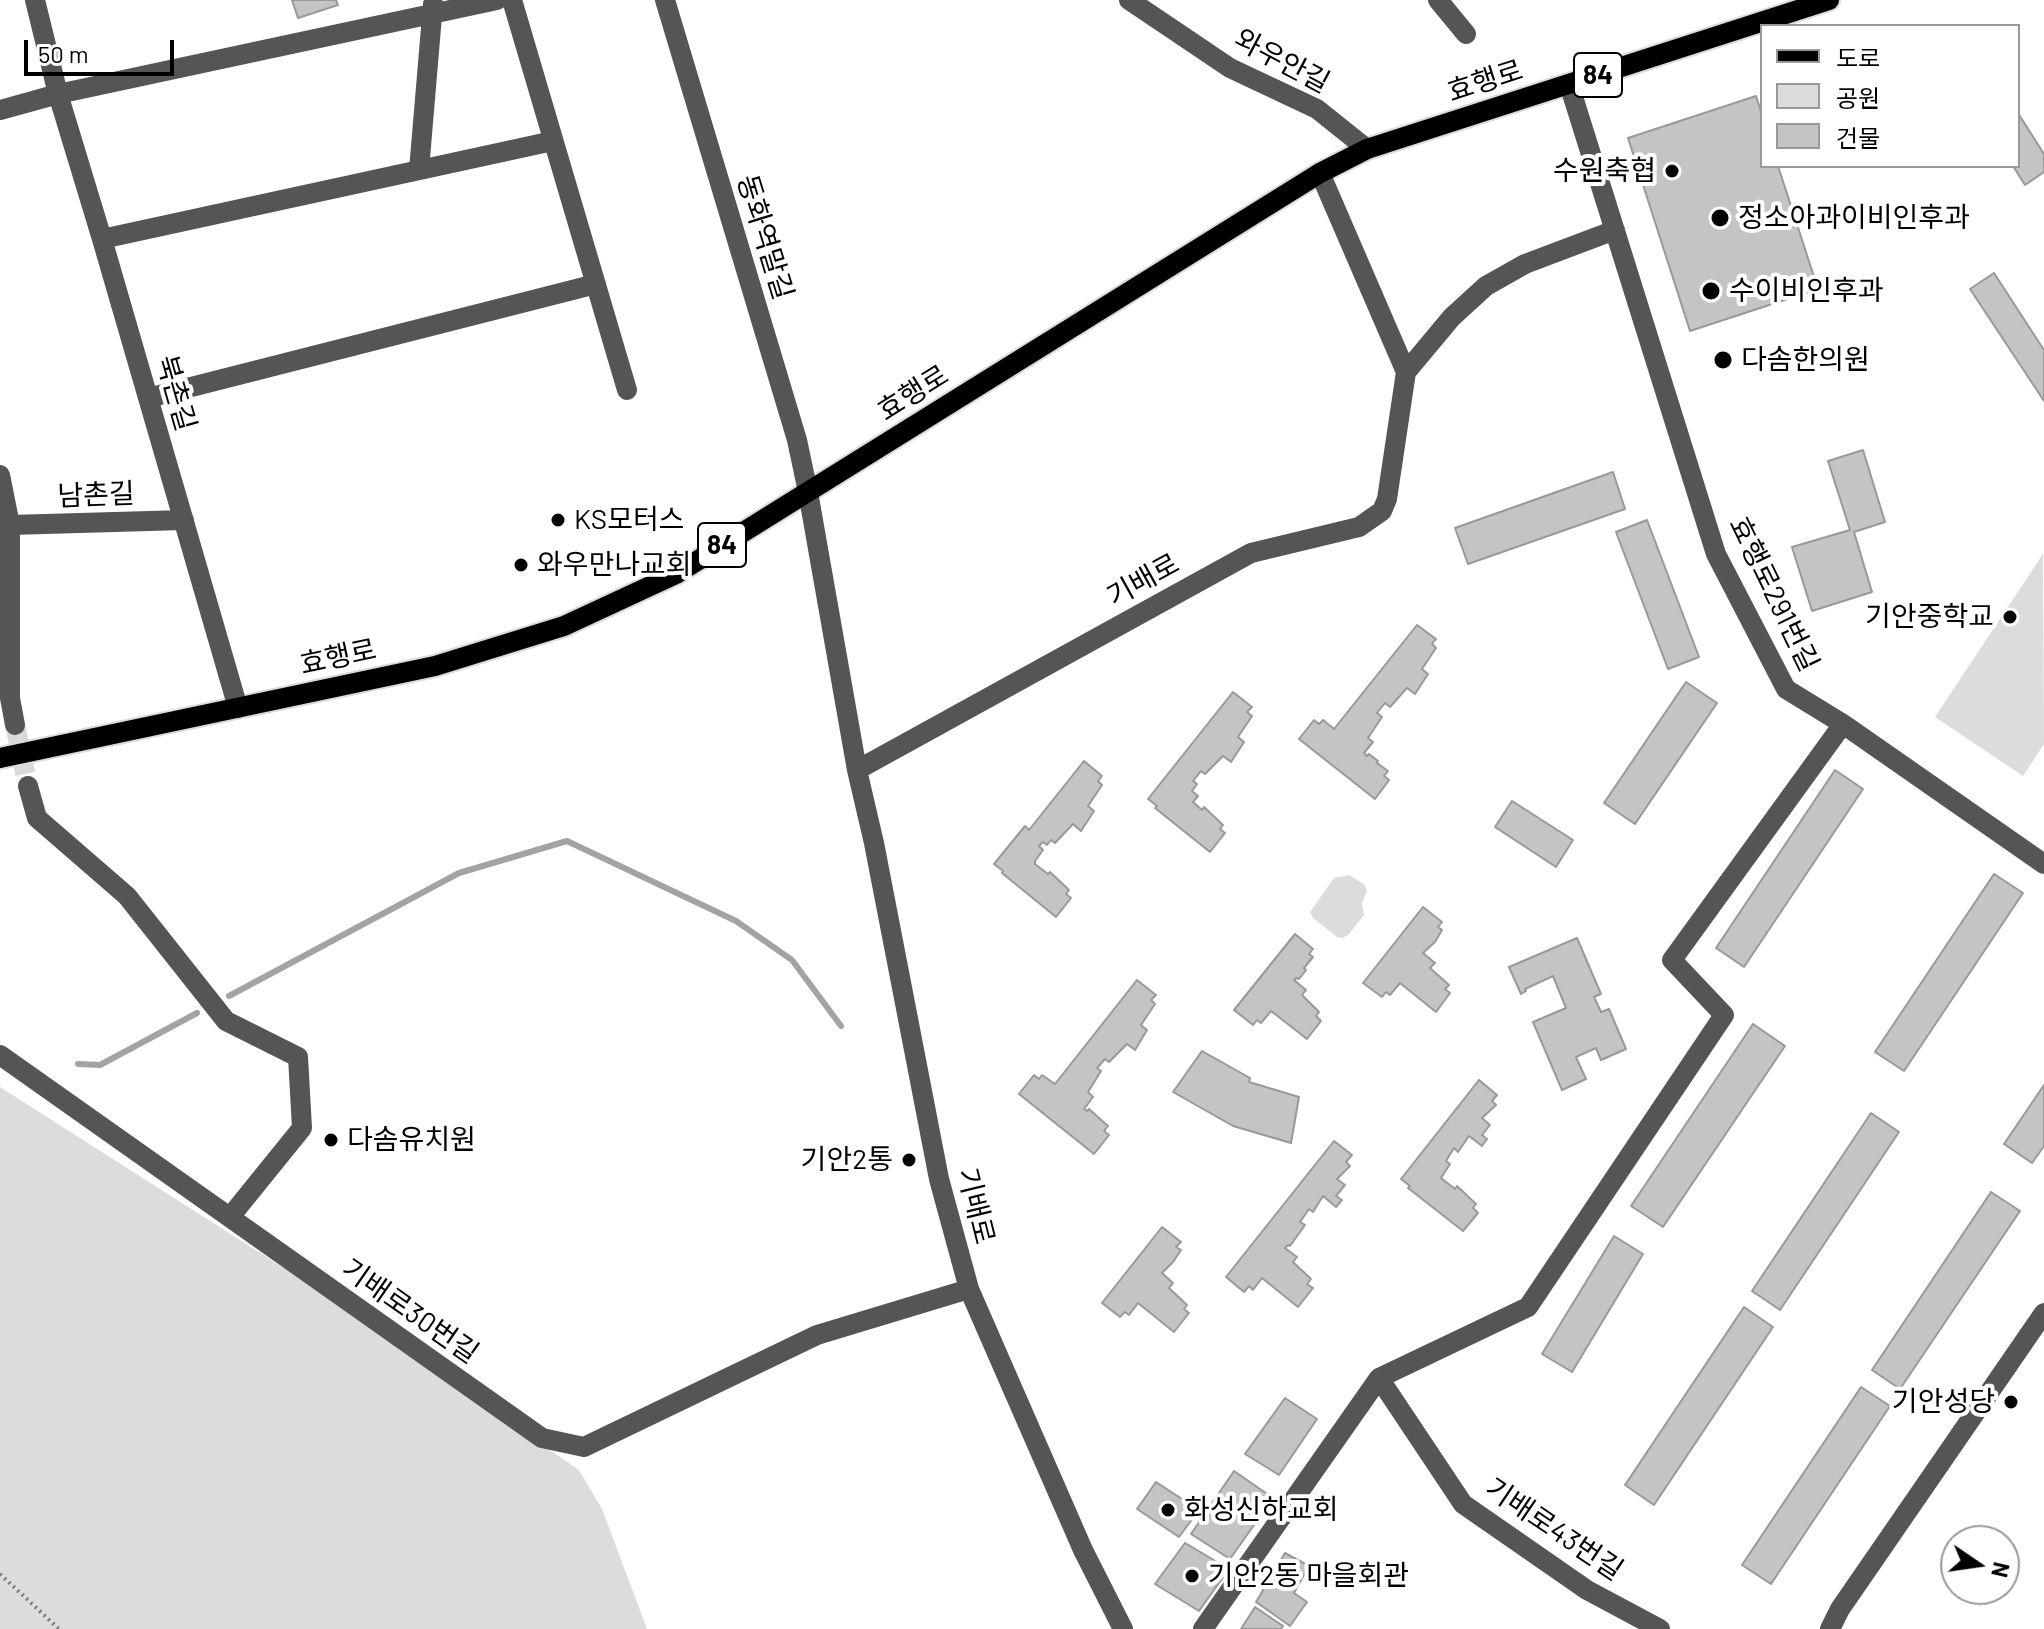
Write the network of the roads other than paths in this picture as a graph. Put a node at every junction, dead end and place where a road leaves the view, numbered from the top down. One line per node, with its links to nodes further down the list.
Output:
1 (35, 0): 11 (street, 북촌길)
2 (497, 0): 8 (street)
3 (512, 0): 13 (street)
4 (665, 0): 24 (street, 동화역말길)
5 (1129, 0): 14 (street, 와우안길)
6 (1438, 0): 9 (street)
7 (1829, 0): 10 (main road, 효행로 / 84)
8 (433, 7): 11 (street); 15 (street)
9 (1466, 34)
10 (1569, 84): 14 (main road, 효행로 / 84); 17 (street, 효행로291번길)
11 (58, 94): 12 (street); 18 (street, 북촌길)
12 (0, 110)
13 (553, 141): 15 (street); 19 (street)
14 (1367, 149): 16 (main road, 효행로 / 84)
15 (419, 170): 18 (street)
16 (1320, 173): 20 (street); 24 (main road, 효행로 / 84)
17 (1615, 230): 20 (street); 28 (street, 효행로291번길)
18 (102, 239): 22 (street, 북촌길)
19 (596, 284): 21 (street); 22 (street)
20 (1406, 372): 31 (street, 기배로)
21 (627, 390)
22 (148, 398): 25 (street, 북촌길)
23 (0, 475): 26 (street)
24 (808, 492): 27 (main road, 효행로 / 84); 31 (street, 기배로)
25 (184, 520): 26 (street, 남촌길); 27 (street, 북촌길)
26 (10, 525): 29 (street)
27 (238, 708): 30 (main road, 효행로 / 84)
28 (1843, 724): 33 (street, 효행로291번길); 38 (street)
29 (15, 725)
30 (0, 758)
31 (857, 770): 36 (street, 기배로)
32 (28, 786): 35 (street)
33 (2044, 864)
34 (0, 1055): 35 (street, 기배로30번길)
35 (230, 1217): 36 (street, 기배로30번길)
36 (969, 1289): 40 (street, 기배로)
37 (2044, 1313): 39 (street)
38 (1379, 1378): 41 (street); 42 (street, 기배로43번길)
39 (1841, 1619): 43 (street)
40 (1123, 1629)
41 (1203, 1629)
42 (1660, 1629)
43 (1830, 1629)

